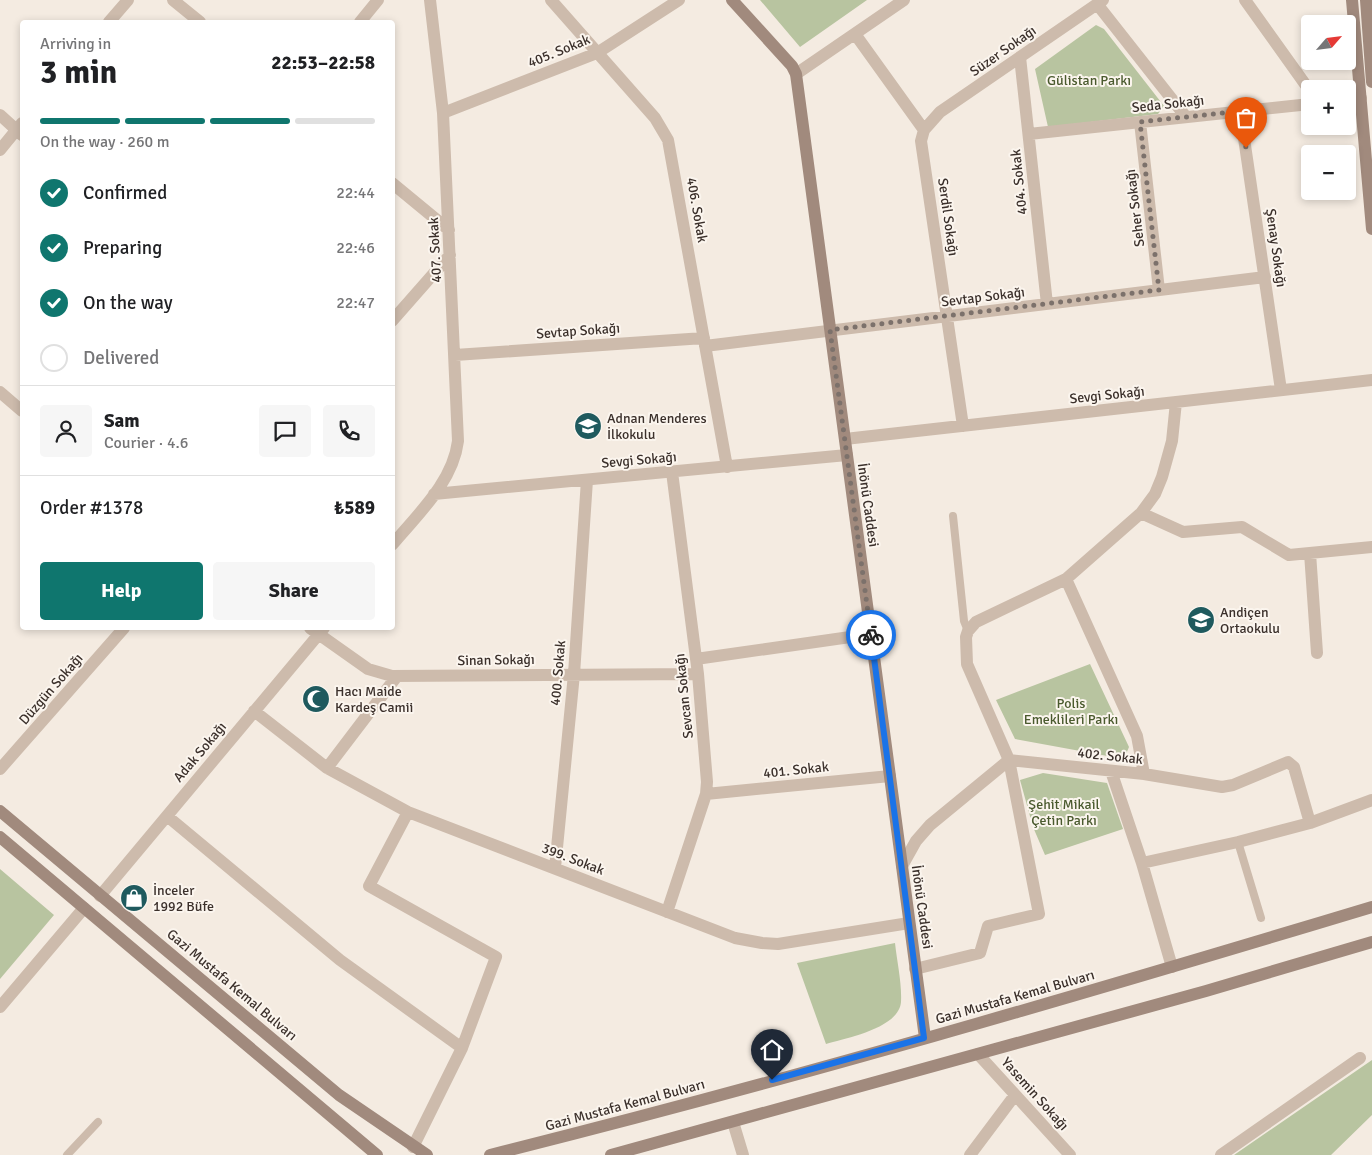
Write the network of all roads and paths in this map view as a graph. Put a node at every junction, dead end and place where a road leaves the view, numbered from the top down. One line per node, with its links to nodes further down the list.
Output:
1 (128, 0): 13 (street)
2 (173, 0): 14 (street)
3 (378, 0): 15 (street)
4 (430, 0): 25 (street, 407. Sokak)
5 (679, 0): 17 (street, 405. Sokak)
6 (732, 0): 19 (main road, İnönü Caddesi)
7 (904, 0): 16 (street)
8 (1245, 0): 20 (street)
9 (1352, 0): 21 (main road)
10 (1366, 0): 22 (main road)
11 (558, 2): 17 (street, 406. Sokak)
12 (1100, 2): 18 (street, Süzer Sokağı); 28 (street)
13 (111, 20)
14 (198, 20)
15 (362, 20)
16 (855, 34): 19 (street); 32 (street)
17 (597, 53): 25 (street, 405. Sokak); 45 (street, 406. Sokak)
18 (1020, 57): 32 (street, Süzer Sokağı); 33 (street, 404. Sokak)
19 (796, 74): 44 (main road, İnönü Caddesi)
20 (1302, 80)
21 (1354, 80)
22 (1372, 82)
23 (1301, 105): 24 (street, Seda Sokağı)
24 (1240, 111): 28 (street, Seda Sokağı); 39 (street, Şenay Sokağı)
25 (443, 113): 37 (street, 407. Sokak)
26 (1356, 113): 36 (main road)
27 (0, 115): 30 (street)
28 (1186, 117): 29 (street, Seda Sokağı)
29 (1140, 122): 33 (street, Seda Sokağı); 40 (street, Seher Sokağı)
30 (20, 128)
31 (20, 130): 34 (street)
32 (924, 130): 42 (street, Serdil Sokağı)
33 (1029, 134): 41 (street, 404. Sokak)
34 (0, 150)
35 (395, 185): 37 (street)
36 (1372, 229)
37 (449, 230): 38 (street, 407. Sokak)
38 (450, 255): 43 (street); 46 (street, 407. Sokak)
39 (1265, 277): 40 (street, Sevtap Sokağı); 48 (street, Şenay Sokağı)
40 (1159, 290): 41 (street, Sevtap Sokağı)
41 (1047, 304): 42 (street, Sevtap Sokağı)
42 (947, 316): 44 (street, Sevtap Sokağı); 52 (street, Serdil Sokağı)
43 (395, 318)
44 (830, 330): 45 (street, Sevtap Sokağı); 53 (main road, İnönü Caddesi)
45 (704, 342): 46 (street, Sevtap Sokağı); 55 (street, 406. Sokak)
46 (455, 355): 58 (street, 407. Sokak)
47 (1372, 380): 48 (street, Sevgi Sokağı)
48 (1281, 390): 50 (street, Sevgi Sokağı)
49 (0, 392): 51 (street)
50 (1176, 402): 52 (street, Sevgi Sokağı); 59 (street)
51 (20, 410)
52 (963, 426): 53 (street, Sevgi Sokağı)
53 (844, 439): 54 (main road, İnönü Caddesi)
54 (847, 455): 55 (street, Sevgi Sokağı); 68 (main road, İnönü Caddesi)
55 (727, 467): 56 (street, Sevgi Sokağı)
56 (672, 472): 57 (street, Sevgi Sokağı); 70 (street, Sevcan Sokağı)
57 (587, 480): 58 (street, Sevgi Sokağı); 71 (street, 400. Sokak)
58 (434, 494): 61 (street)
59 (1141, 513): 63 (street); 64 (street)
60 (953, 516): 67 (lane)
61 (395, 541)
62 (1372, 547): 63 (street)
63 (1310, 553): 69 (street)
64 (1066, 579): 67 (street); 79 (street)
65 (122, 630): 77 (street, Düzgün Sokağı)
66 (317, 630): 73 (street, Sinan Sokağı); 74 (street, Adak Sokağı)
67 (968, 631): 75 (street)
68 (870, 634): 70 (street); 80 (main road, İnönü Caddesi)
69 (1316, 654)
70 (696, 659): 72 (street, Sevcan Sokağı)
71 (574, 674): 72 (street, Sinan Sokağı); 73 (street, Sinan Sokağı); 91 (street, 400. Sokak)
72 (698, 674): 81 (street, Sevcan Sokağı)
73 (397, 676): 76 (street)
74 (254, 711): 76 (street, 399. Sokak); 85 (street, Adak Sokağı)
75 (1008, 760): 78 (street, 402. Sokak); 90 (street); 100 (street)
76 (327, 768): 84 (street, 399. Sokak)
77 (0, 769)
78 (1111, 771): 79 (street, 402. Sokak); 89 (street)
79 (1144, 774): 86 (street, 402. Sokak)
80 (890, 776): 81 (street, 401. Sokak); 90 (main road, İnönü Caddesi)
81 (706, 794): 95 (street, Sevcan Sokağı)
82 (1372, 800): 86 (street)
83 (0, 811): 92 (main road, Gazi Mustafa Kemal Bulvarı)
84 (408, 812): 91 (street, 399. Sokak); 103 (street)
85 (167, 816): 92 (street, Adak Sokağı); 103 (street)
86 (1310, 823): 88 (street)
87 (0, 837): 94 (main road)
88 (1238, 842): 89 (street); 96 (lane)
89 (1142, 863): 99 (street)
90 (902, 866): 97 (main road, İnönü Caddesi)
91 (555, 868): 95 (street, 399. Sokak)
92 (100, 896): 109 (main road, Gazi Mustafa Kemal Bulvarı)
93 (1372, 907): 99 (main road, Gazi Mustafa Kemal Bulvarı)
94 (84, 908): 101 (street); 111 (main road)
95 (667, 912): 97 (street, 399. Sokak)
96 (1261, 918)
97 (909, 923): 100 (main road, İnönü Caddesi)
98 (1372, 942): 104 (main road)
99 (1172, 968): 102 (main road, Gazi Mustafa Kemal Bulvarı)
100 (915, 969): 102 (main road, İnönü Caddesi)
101 (0, 1007)
102 (924, 1038): 113 (main road, Gazi Mustafa Kemal Bulvarı)
103 (462, 1048): 109 (street)
104 (978, 1054): 106 (street, Yasemin Sokağı); 108 (main road)
105 (1360, 1058): 118 (street)
106 (1015, 1095): 116 (street); 117 (street, Yasemin Sokağı)
107 (98, 1122): 110 (lane)
108 (733, 1122): 114 (main road); 115 (street)
109 (413, 1147): 112 (main road, Gazi Mustafa Kemal Bulvarı)
110 (67, 1155)
111 (377, 1155)
112 (427, 1155)
113 (490, 1155)
114 (611, 1155)
115 (743, 1155)
116 (970, 1155)
117 (1070, 1155)
118 (1221, 1155)

